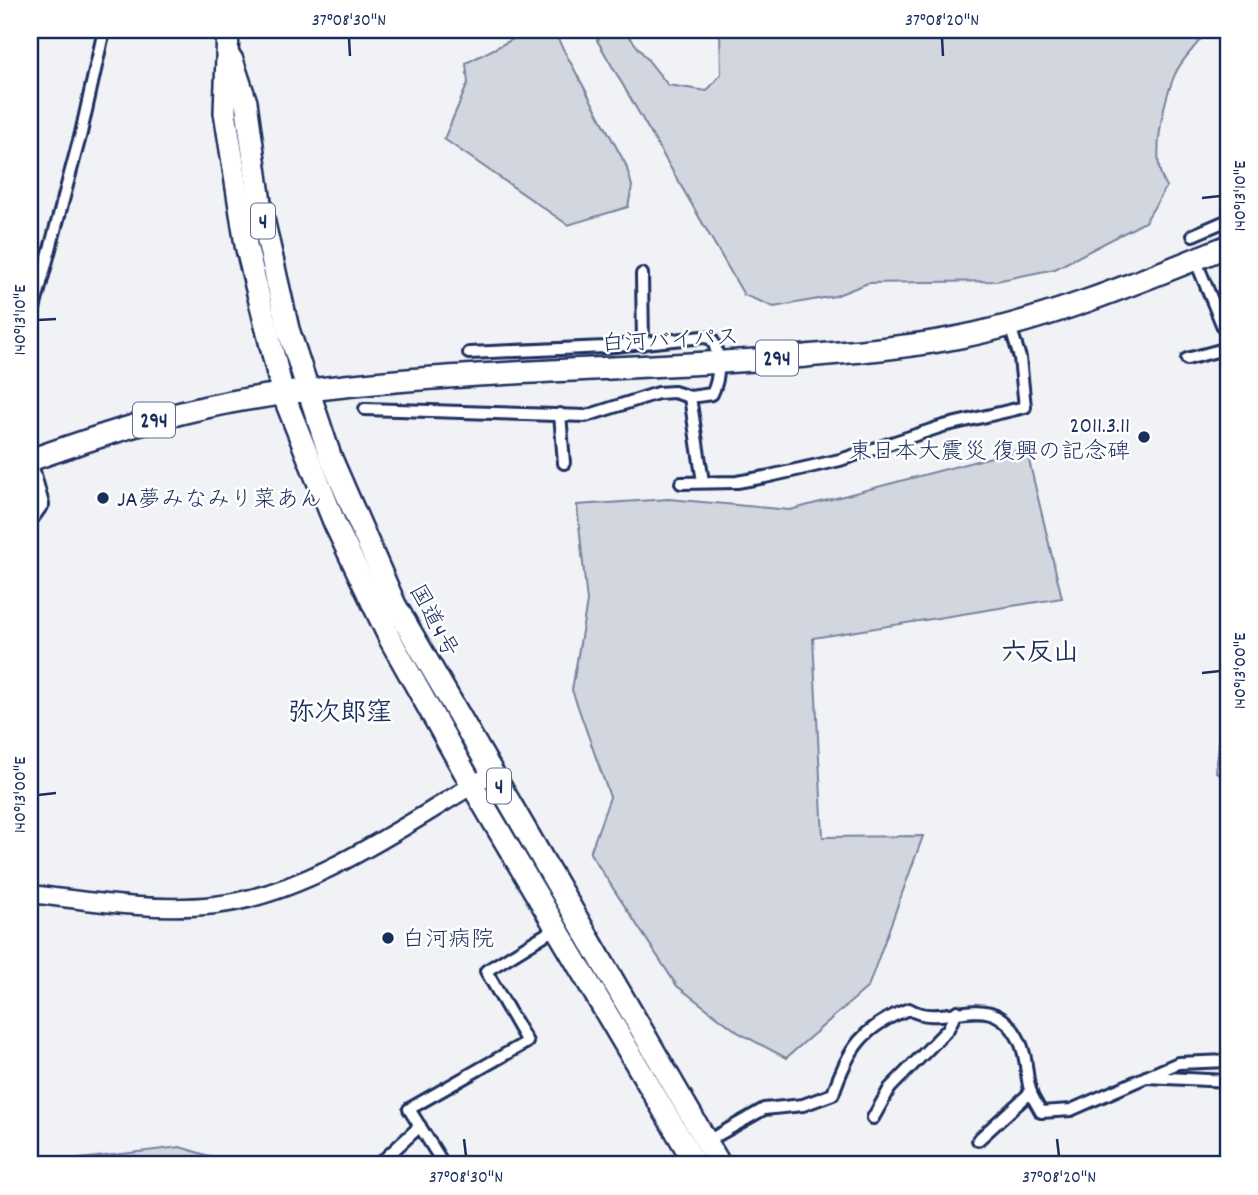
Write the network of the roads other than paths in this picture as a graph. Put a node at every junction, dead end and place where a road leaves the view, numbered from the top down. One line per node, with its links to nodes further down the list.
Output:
1 (104, 30): 8 (street)
2 (228, 40): 16 (highway, 国道4号 / 4); 17 (highway, 国道4号 / 4)
3 (1228, 219): 4 (street)
4 (1193, 235)
5 (1228, 246): 6 (highway, 白河バイパス / 294)
6 (1195, 260): 9 (highway, 白河バイパス / 294); 10 (street)
7 (642, 274): 11 (street)
8 (30, 324)
9 (1010, 326): 15 (highway, 白河バイパス / 294); 23 (street)
10 (1228, 339)
11 (643, 344): 13 (street); 15 (street)
12 (1228, 348): 14 (street)
13 (468, 353)
14 (1187, 359)
15 (718, 363): 16 (highway, 白河バイパス / 294); 18 (street)
16 (309, 391): 17 (highway, 294); 26 (highway, 国道4号 / 4)
17 (283, 394): 21 (highway, 294); 27 (highway, 国道4号 / 4)
18 (690, 397): 20 (street); 23 (street)
19 (365, 409): 20 (street)
20 (560, 414): 22 (street)
21 (30, 460): 25 (street)
22 (564, 463)
23 (703, 482): 24 (street)
24 (681, 483)
25 (30, 522)
26 (491, 774): 27 (street); 38 (highway, 国道4号 / 4)
27 (472, 785): 28 (street); 29 (highway, 国道4号 / 4)
28 (30, 894)
29 (556, 928): 36 (street); 39 (highway, 国道4号 / 4)
30 (957, 1011): 34 (street); 35 (street); 38 (street)
31 (1228, 1060): 32 (street)
32 (1143, 1077): 33 (street); 34 (street)
33 (1228, 1081)
34 (1031, 1092): 37 (street)
35 (873, 1118)
36 (420, 1126): 40 (street); 41 (street)
37 (978, 1140)
38 (707, 1141): 39 (street); 42 (highway, 国道4号 / 4)
39 (688, 1162)
40 (378, 1165)
41 (444, 1165)
42 (720, 1165)

